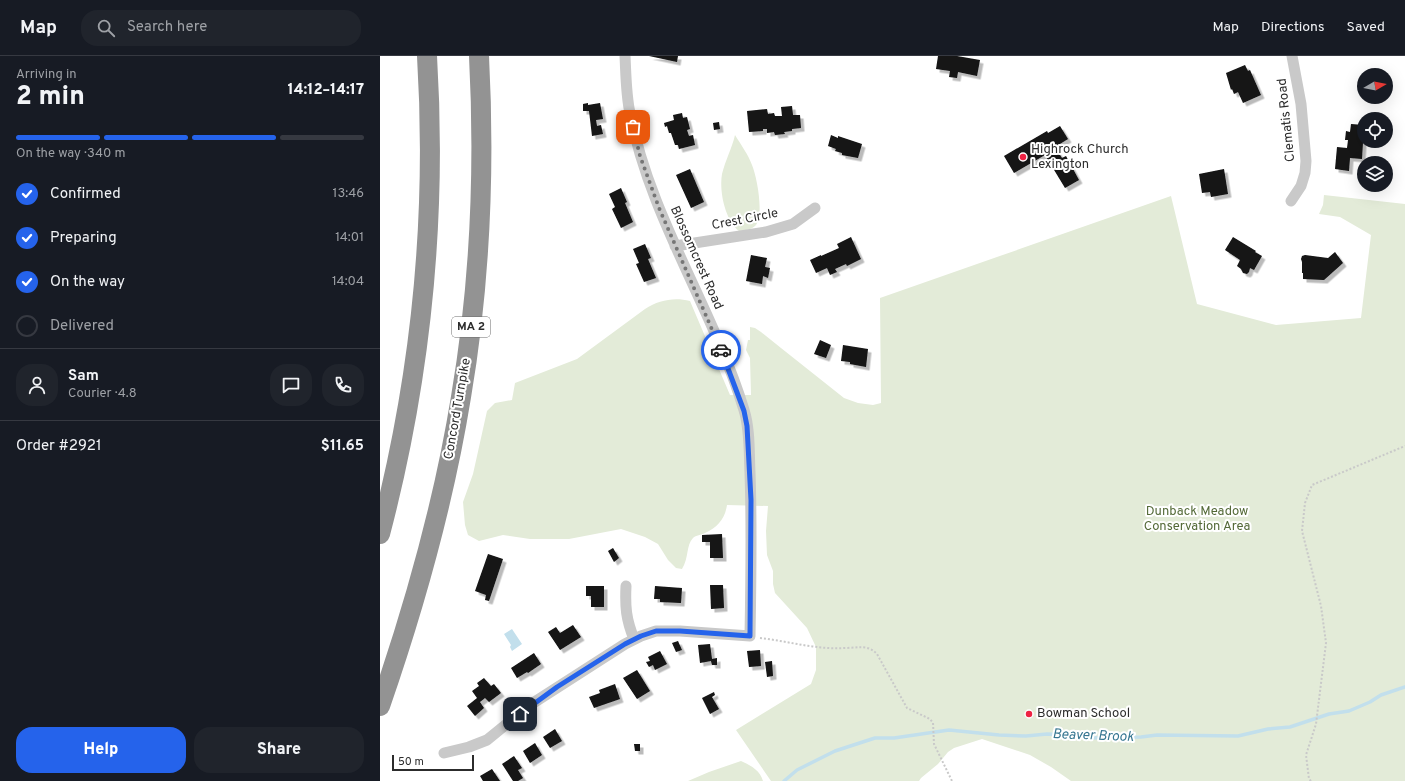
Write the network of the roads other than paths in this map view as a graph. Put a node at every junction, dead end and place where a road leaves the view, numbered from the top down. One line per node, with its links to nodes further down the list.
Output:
1 (427, 56): 8 (highway)
2 (479, 56): 11 (highway, Concord Turnpike / MA 2)
3 (625, 56): 7 (street, Blossomcrest Road)
4 (1292, 56): 5 (street, Clematis Road)
5 (1291, 201)
6 (815, 208): 7 (street, Crest Circle)
7 (675, 246): 10 (street, Blossomcrest Road)
8 (380, 534)
9 (626, 586): 10 (street)
10 (634, 639): 12 (street)
11 (380, 706)
12 (444, 753)

